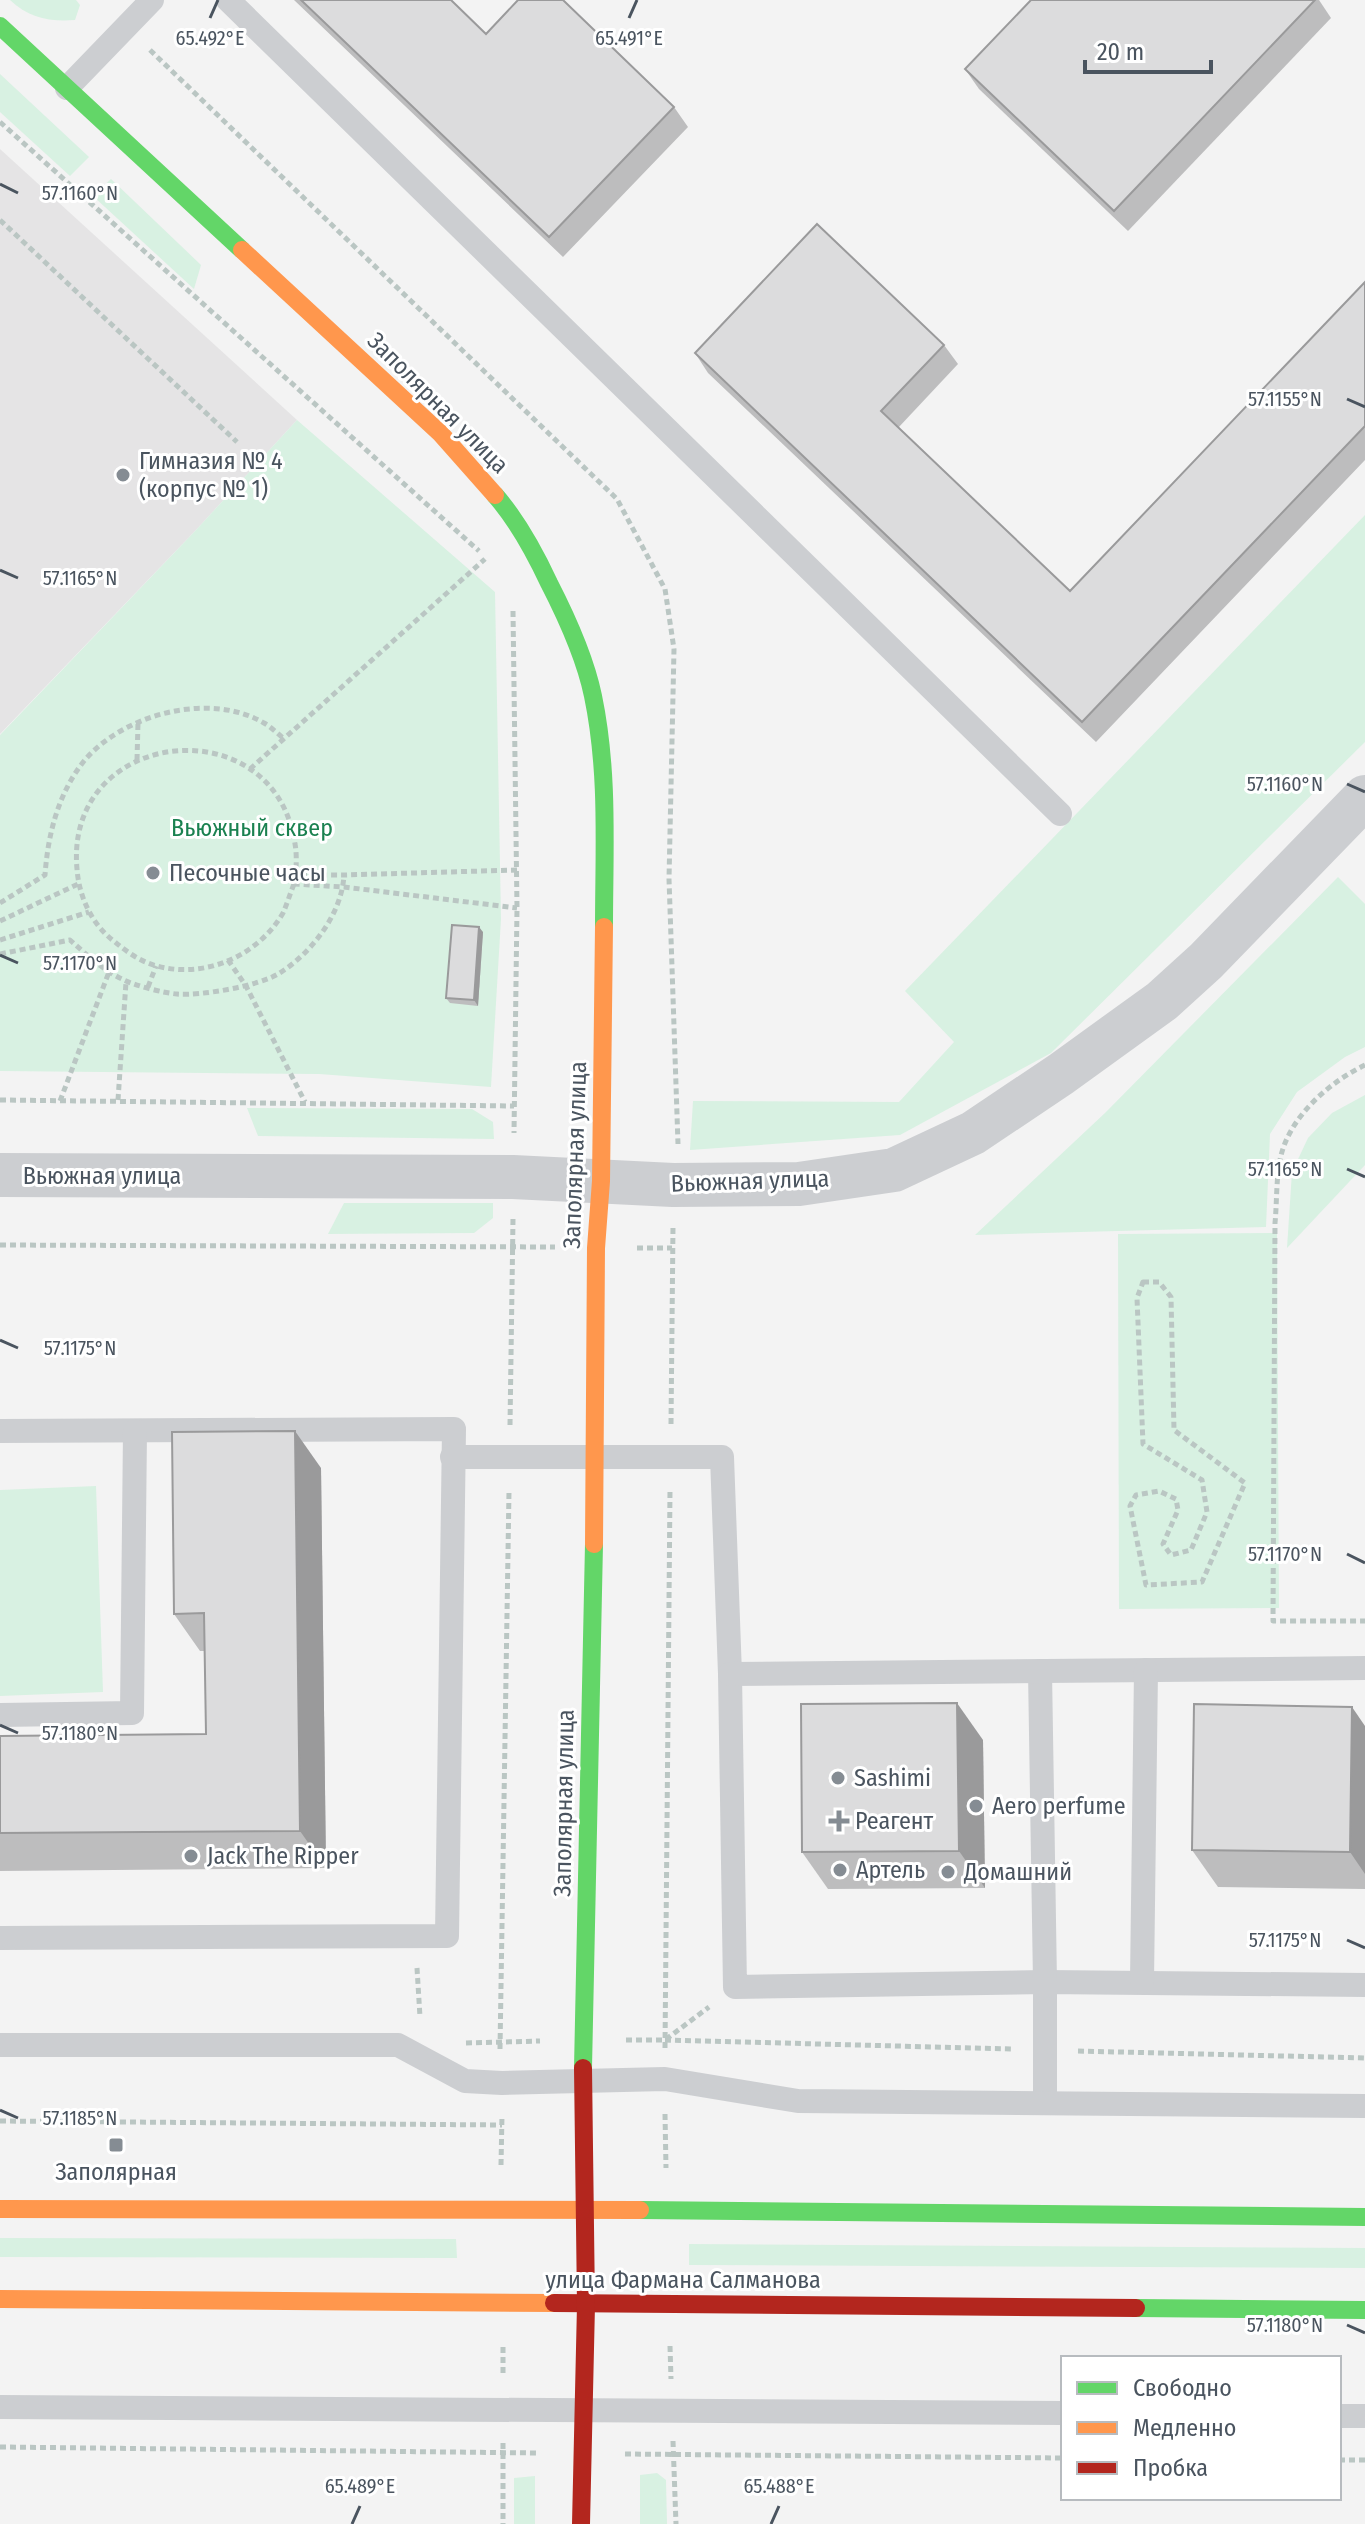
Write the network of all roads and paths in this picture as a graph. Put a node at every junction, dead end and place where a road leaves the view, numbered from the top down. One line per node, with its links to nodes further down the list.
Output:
1 (152, 0): 4 (lane)
2 (228, 0): 14 (lane)
3 (0, 26): 5 (street, Заполярная улица)
4 (126, 27): 5 (lane); 41 (path)
5 (67, 88): 40 (street, Заполярная улица)
6 (0, 220): 7 (path)
7 (237, 442)
8 (486, 558): 10 (path)
9 (138, 723): 10 (path); 11 (path); 21 (path)
10 (283, 738): 12 (path)
11 (137, 760): 12 (path); 18 (path)
12 (250, 769): 16 (path)
13 (1365, 797): 41 (street, Вьюжная улица)
14 (1060, 814)
15 (517, 870): 17 (path)
16 (296, 875): 17 (path); 19 (path)
17 (344, 875): 20 (path)
18 (78, 884): 23 (path); 24 (path)
19 (294, 884): 20 (path); 27 (path)
20 (344, 887): 22 (path); 31 (path)
21 (0, 903)
22 (517, 908)
23 (89, 912): 25 (path); 28 (path)
24 (0, 921)
25 (0, 940)
26 (0, 954): 29 (path)
27 (228, 960): 28 (path); 31 (path)
28 (156, 966): 32 (path)
29 (109, 972): 30 (path); 36 (path)
30 (126, 982): 32 (path); 35 (path)
31 (246, 986): 32 (path); 37 (path)
32 (148, 987)
33 (1365, 1065): 51 (path)
34 (0, 1100): 36 (path)
35 (118, 1100): 36 (path); 37 (path)
36 (60, 1101)
37 (305, 1102): 38 (path)
38 (514, 1106)
39 (0, 1175): 40 (street, Вьюжная улица)
40 (601, 1181): 41 (street, Вьюжная улица); 43 (street, Заполярная улица)
41 (673, 1185): 44 (path)
42 (0, 1245): 43 (path)
43 (596, 1248): 44 (path); 47 (street, Заполярная улица)
44 (672, 1248): 48 (path)
45 (0, 1431): 46 (lane)
46 (135, 1431): 49 (lane); 56 (lane)
47 (596, 1456): 48 (lane); 49 (lane); 64 (street, Заполярная улица)
48 (670, 1456): 55 (lane); 65 (path)
49 (452, 1457): 57 (lane)
50 (1146, 1585): 50 (path)
51 (1365, 1621)
52 (1365, 1668): 53 (lane)
53 (1146, 1670): 54 (lane); 60 (lane)
54 (1040, 1671): 55 (lane); 59 (lane)
55 (730, 1674): 62 (lane)
56 (0, 1715)
57 (415, 1936): 58 (lane); 63 (path)
58 (0, 1938)
59 (1045, 1982): 60 (lane); 62 (lane); 70 (lane)
60 (1142, 1982): 61 (lane)
61 (1365, 1985)
62 (735, 1987): 65 (path)
63 (432, 2025)
64 (584, 2040): 65 (path); 66 (path); 68 (street, Заполярная улица)
65 (665, 2040): 69 (path)
66 (457, 2043)
67 (0, 2045): 68 (lane)
68 (583, 2079): 69 (lane); 75 (street, Заполярная улица)
69 (665, 2079): 70 (lane); 76 (path)
70 (1045, 2102): 71 (lane)
71 (1365, 2106)
72 (0, 2121): 73 (path)
73 (502, 2125)
74 (0, 2209): 75 (street)
75 (584, 2211): 76 (street); 80 (street, Заполярная улица)
76 (666, 2212): 77 (street)
77 (1365, 2217)
78 (0, 2299): 80 (street, улица Фармана Салманова)
79 (668, 2304): 80 (street, улица Фармана Салманова); 81 (street, улица Фармана Салманова); 84 (path)
80 (586, 2305): 83 (street, Заполярная улица)
81 (1365, 2310)
82 (0, 2407): 83 (lane)
83 (583, 2409): 84 (lane); 94 (street, Заполярная улица)
84 (672, 2410): 85 (lane); 90 (path)
85 (1061, 2413)
86 (1341, 2416): 87 (lane)
87 (1365, 2416)
88 (0, 2447): 89 (path)
89 (503, 2453)
90 (674, 2456): 91 (path); 95 (path)
91 (1061, 2458)
92 (1341, 2460): 93 (path)
93 (1365, 2460)
94 (581, 2524)
95 (676, 2524)

